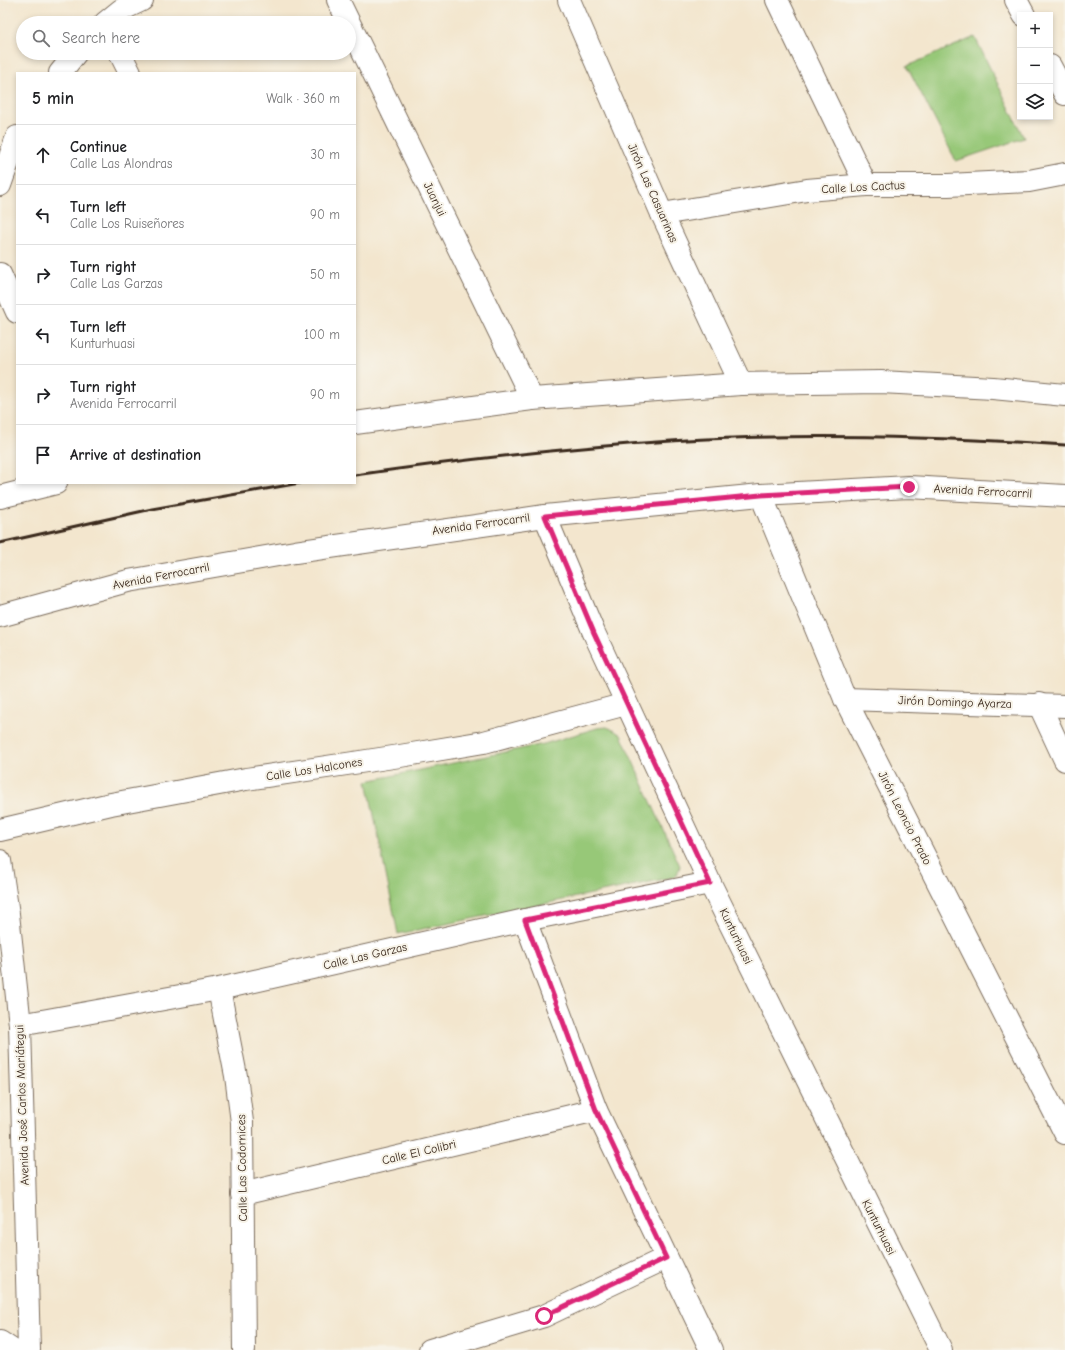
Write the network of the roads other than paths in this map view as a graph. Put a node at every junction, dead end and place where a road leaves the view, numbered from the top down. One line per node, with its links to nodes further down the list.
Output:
1 (142, 0): 7 (street)
2 (338, 0): 8 (street, Juanjui)
3 (569, 0): 20 (street, Jirón Las Casuarinas)
4 (777, 0): 19 (street)
5 (1016, 0): 6 (street)
6 (1022, 12)
7 (114, 16)
8 (346, 16)
9 (356, 37): 27 (street, Juanjui)
10 (70, 60): 12 (street)
11 (124, 60): 13 (street)
12 (61, 72)
13 (130, 72)
14 (1053, 72): 15 (street)
15 (1065, 94)
16 (16, 140): 18 (street)
17 (1065, 174): 19 (street, Calle Los Cactus)
18 (0, 185)
19 (866, 185): 20 (street, Calle Los Cactus)
20 (662, 214): 23 (street, Jirón Las Casuarinas)
21 (0, 274): 22 (street)
22 (16, 310)
23 (741, 384): 25 (street); 27 (street)
24 (1065, 384): 25 (street)
25 (993, 388): 26 (street)
26 (1065, 395)
27 (532, 399): 28 (street)
28 (356, 423)
29 (52, 484): 32 (street)
30 (761, 495): 31 (street, Avenida Ferrocarril); 33 (street, Avenida Ferrocarril); 35 (street, Jirón Leoncio Prado)
31 (1065, 496)
32 (0, 497)
33 (545, 516): 34 (street, Avenida Ferrocarril); 36 (street, Kunturhuasi)
34 (0, 616)
35 (845, 699): 37 (street, Jirón Domingo Ayarza); 47 (street, Jirón Leoncio Prado)
36 (626, 704): 40 (street, Calle Los Halcones); 42 (street, Kunturhuasi)
37 (1038, 704): 38 (street, Jirón Domingo Ayarza); 39 (street)
38 (1065, 706)
39 (1065, 760)
40 (0, 830)
41 (0, 861): 45 (street, Avenida José Carlos Mariátegui)
42 (710, 883): 43 (street, Calle Las Garzas); 56 (street, Kunturhuasi)
43 (525, 920): 44 (street, Calle Las Garzas); 46 (street)
44 (219, 989): 45 (street, Calle Las Garzas); 48 (street, Calle Las Codornices)
45 (20, 1025): 52 (street, Avenida José Carlos Mariátegui)
46 (596, 1110): 48 (street, Calle El Colibri); 49 (street)
47 (1065, 1133)
48 (242, 1194): 53 (street, Calle Las Codornices)
49 (666, 1258): 54 (street); 55 (street)
50 (0, 1342): 51 (street)
51 (12, 1350)
52 (29, 1350)
53 (244, 1350)
54 (430, 1350)
55 (711, 1350)
56 (941, 1350)

